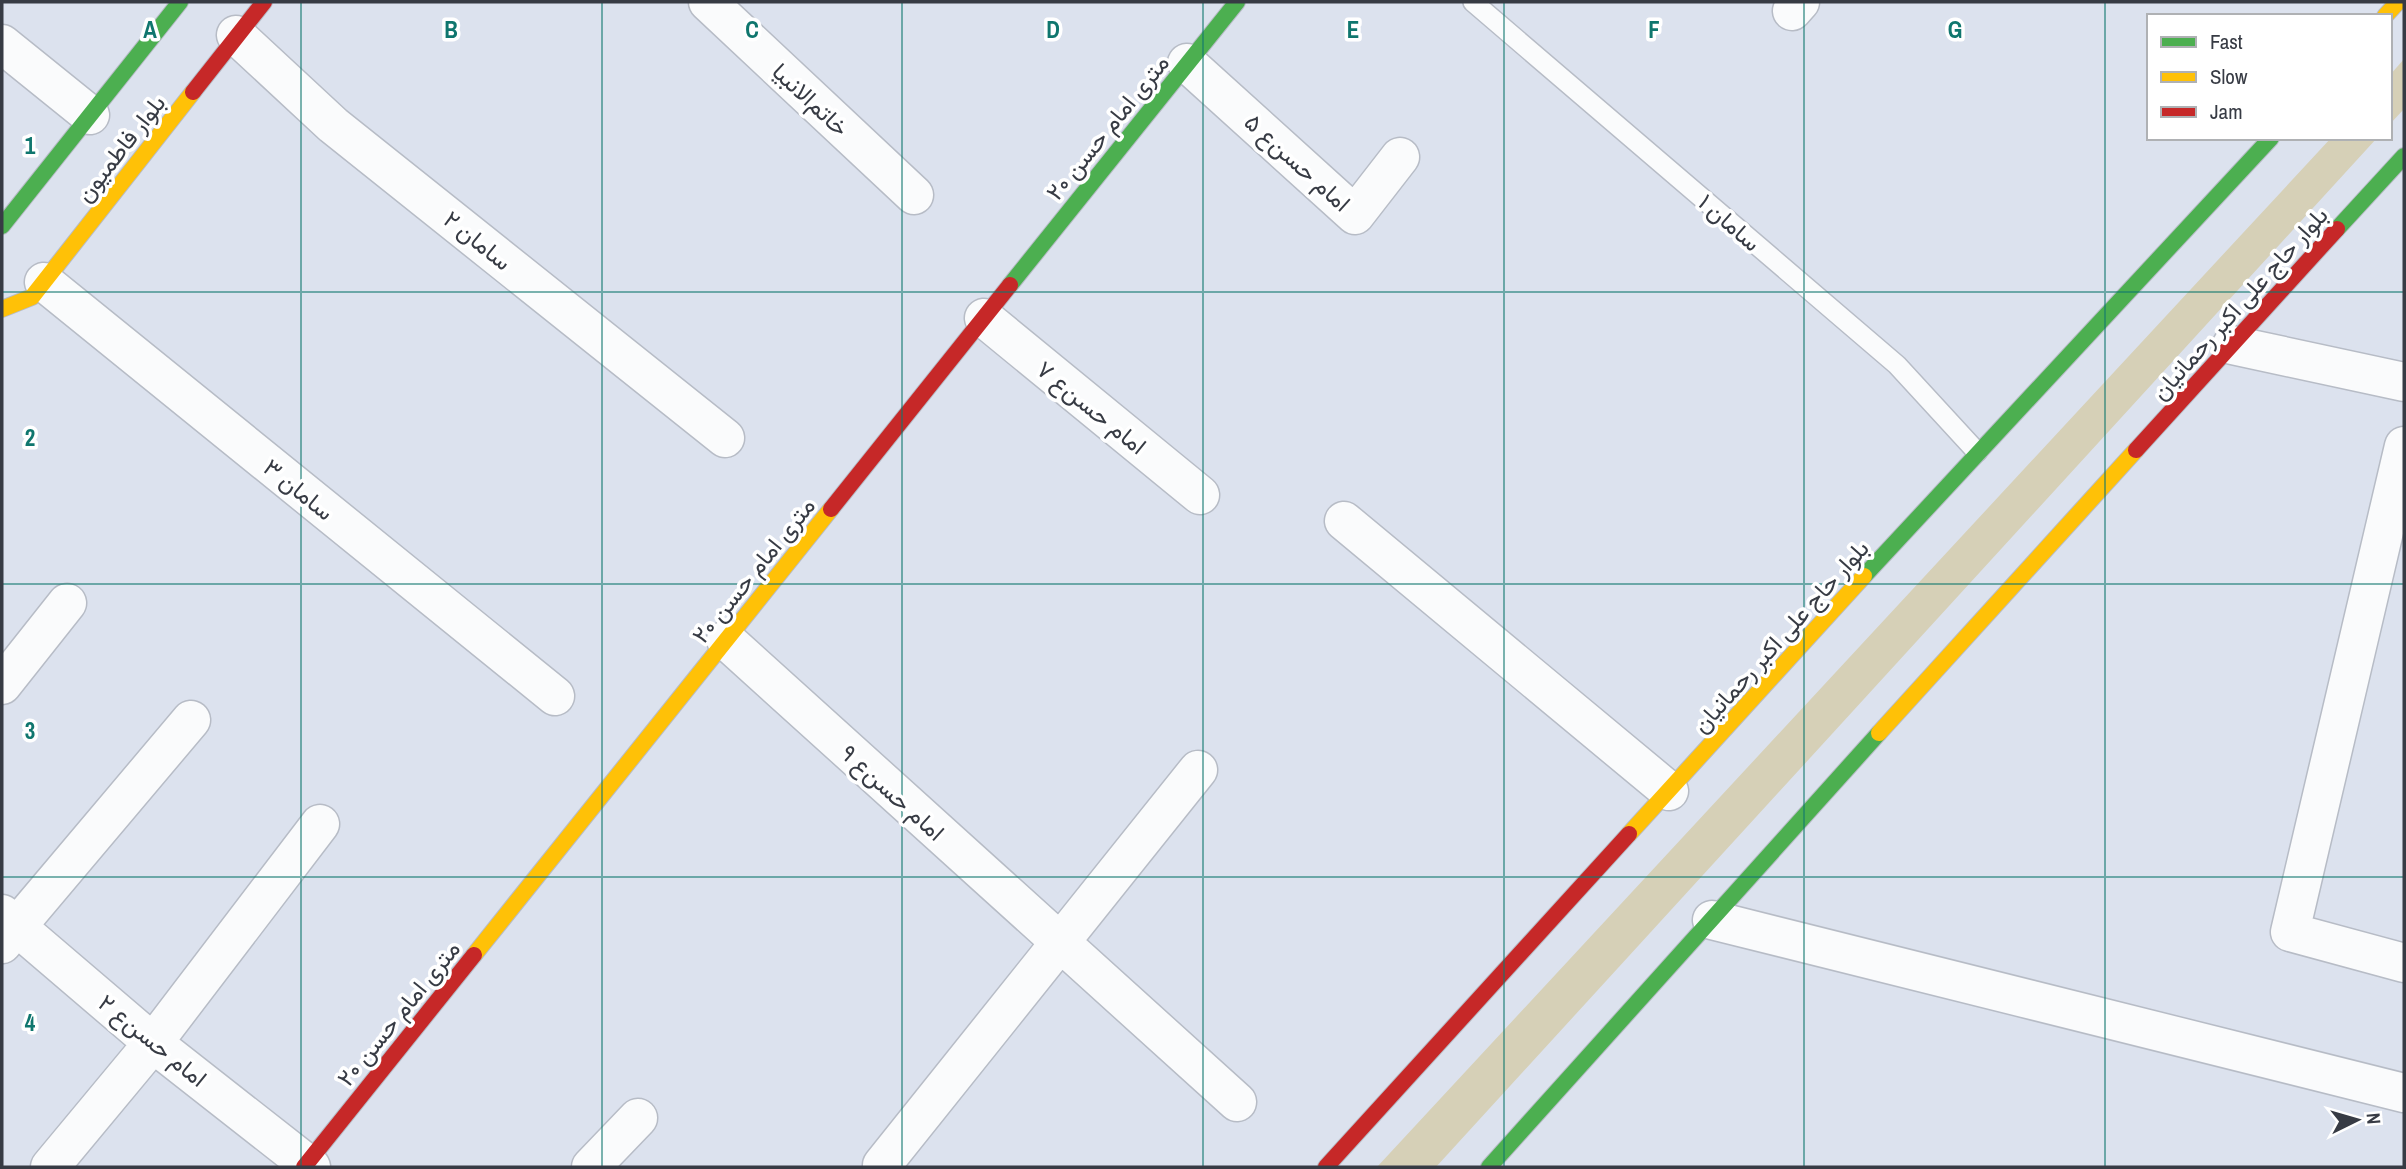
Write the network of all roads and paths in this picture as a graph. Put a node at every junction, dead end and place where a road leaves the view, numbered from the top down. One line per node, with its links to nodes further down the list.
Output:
1 (180, 2): 9 (main road, بلوار فاطمیون)
2 (264, 2): 6 (main road, بلوار فاطمیون)
3 (708, 2): 13 (street, خاتم‌الانبیا)
4 (1237, 2): 8 (main road, ۲۰ متری امام حسن)
5 (1473, 2): 22 (lane, سامان ۱)
6 (236, 36): 15 (main road, بلوار فاطمیون); 20 (street, سامان ۲)
7 (2, 44): 9 (street)
8 (1187, 63): 12 (street, امام حسن‌ع ۵); 17 (main road, ۲۰ متری امام حسن)
9 (90, 115): 14 (main road, بلوار فاطمیون)
10 (2269, 140): 22 (main road, بلوار حاج علی اکبر رحمانیان)
11 (2404, 156): 18 (main road, بلوار حاج علی اکبر رحمانیان)
12 (1400, 157)
13 (914, 195)
14 (2, 226)
15 (44, 282): 16 (main road, بلوار فاطمیون); 28 (street, سامان ۳)
16 (2, 309)
17 (984, 318): 23 (street, امام حسن‌ع ۷); 26 (main road, ۲۰ متری امام حسن)
18 (2232, 345): 19 (street); 33 (main road, بلوار حاج علی اکبر رحمانیان)
19 (2404, 382)
20 (725, 438)
21 (2404, 446): 36 (street)
22 (1978, 452): 31 (main road, بلوار حاج علی اکبر رحمانیان)
23 (1200, 495)
24 (1344, 521): 31 (street)
25 (66, 603): 27 (street)
26 (726, 640): 35 (street, امام حسن‌ع ۹); 42 (main road, ۲۰ متری امام حسن)
27 (2, 685)
28 (555, 696)
29 (191, 720): 34 (street)
30 (1198, 769): 35 (street)
31 (1669, 791): 45 (main road, بلوار حاج علی اکبر رحمانیان)
32 (320, 824): 37 (street)
33 (1713, 919): 38 (street); 46 (main road, بلوار حاج علی اکبر رحمانیان)
34 (7, 928): 37 (street, امام حسن‌ع ۲)
35 (1060, 943): 39 (street, امام حسن‌ع ۹); 41 (street)
36 (2404, 963)
37 (153, 1043): 42 (street, امام حسن‌ع ۲); 43 (street)
38 (2404, 1093)
39 (1237, 1102)
40 (638, 1118): 44 (street)
41 (882, 1165)
42 (308, 1166)
43 (50, 1167)
44 (592, 1167)
45 (1326, 1167)
46 (1489, 1167)

